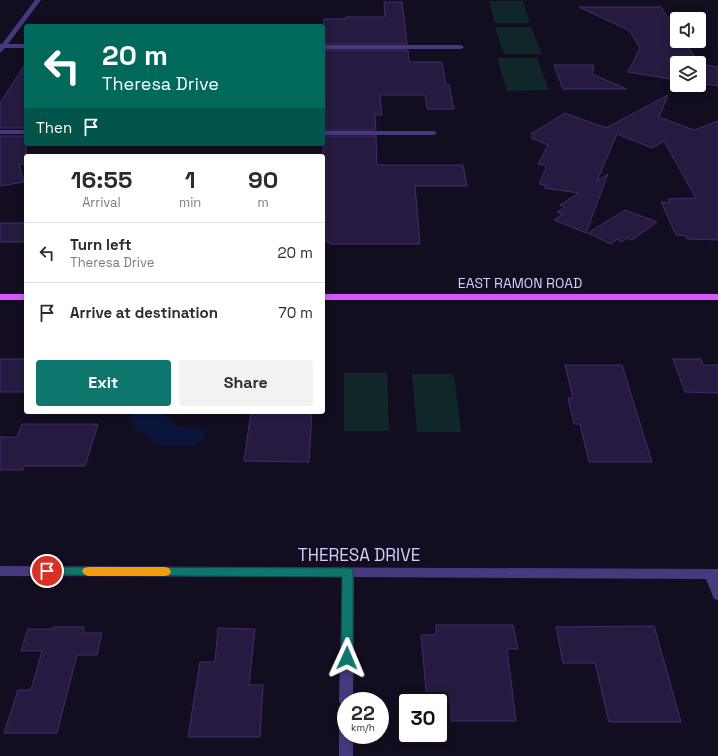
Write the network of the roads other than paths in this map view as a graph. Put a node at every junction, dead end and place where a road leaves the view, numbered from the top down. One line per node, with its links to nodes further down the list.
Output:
1 (38, 0): 5 (street)
2 (24, 46): 5 (street)
3 (325, 47): 4 (street)
4 (462, 47)
5 (1, 48)
6 (0, 132): 7 (street)
7 (24, 132)
8 (325, 133): 9 (street)
9 (434, 134)
10 (0, 297): 11 (main road)
11 (24, 297)
12 (325, 297): 13 (main road, EAST RAMON ROAD)
13 (718, 297)
14 (0, 571): 15 (street, THERESA DRIVE)
15 (348, 572): 16 (street, THERESA DRIVE); 18 (street)
16 (714, 574): 17 (street)
17 (718, 595)
18 (346, 692)
19 (346, 744): 20 (street)
20 (346, 756)

